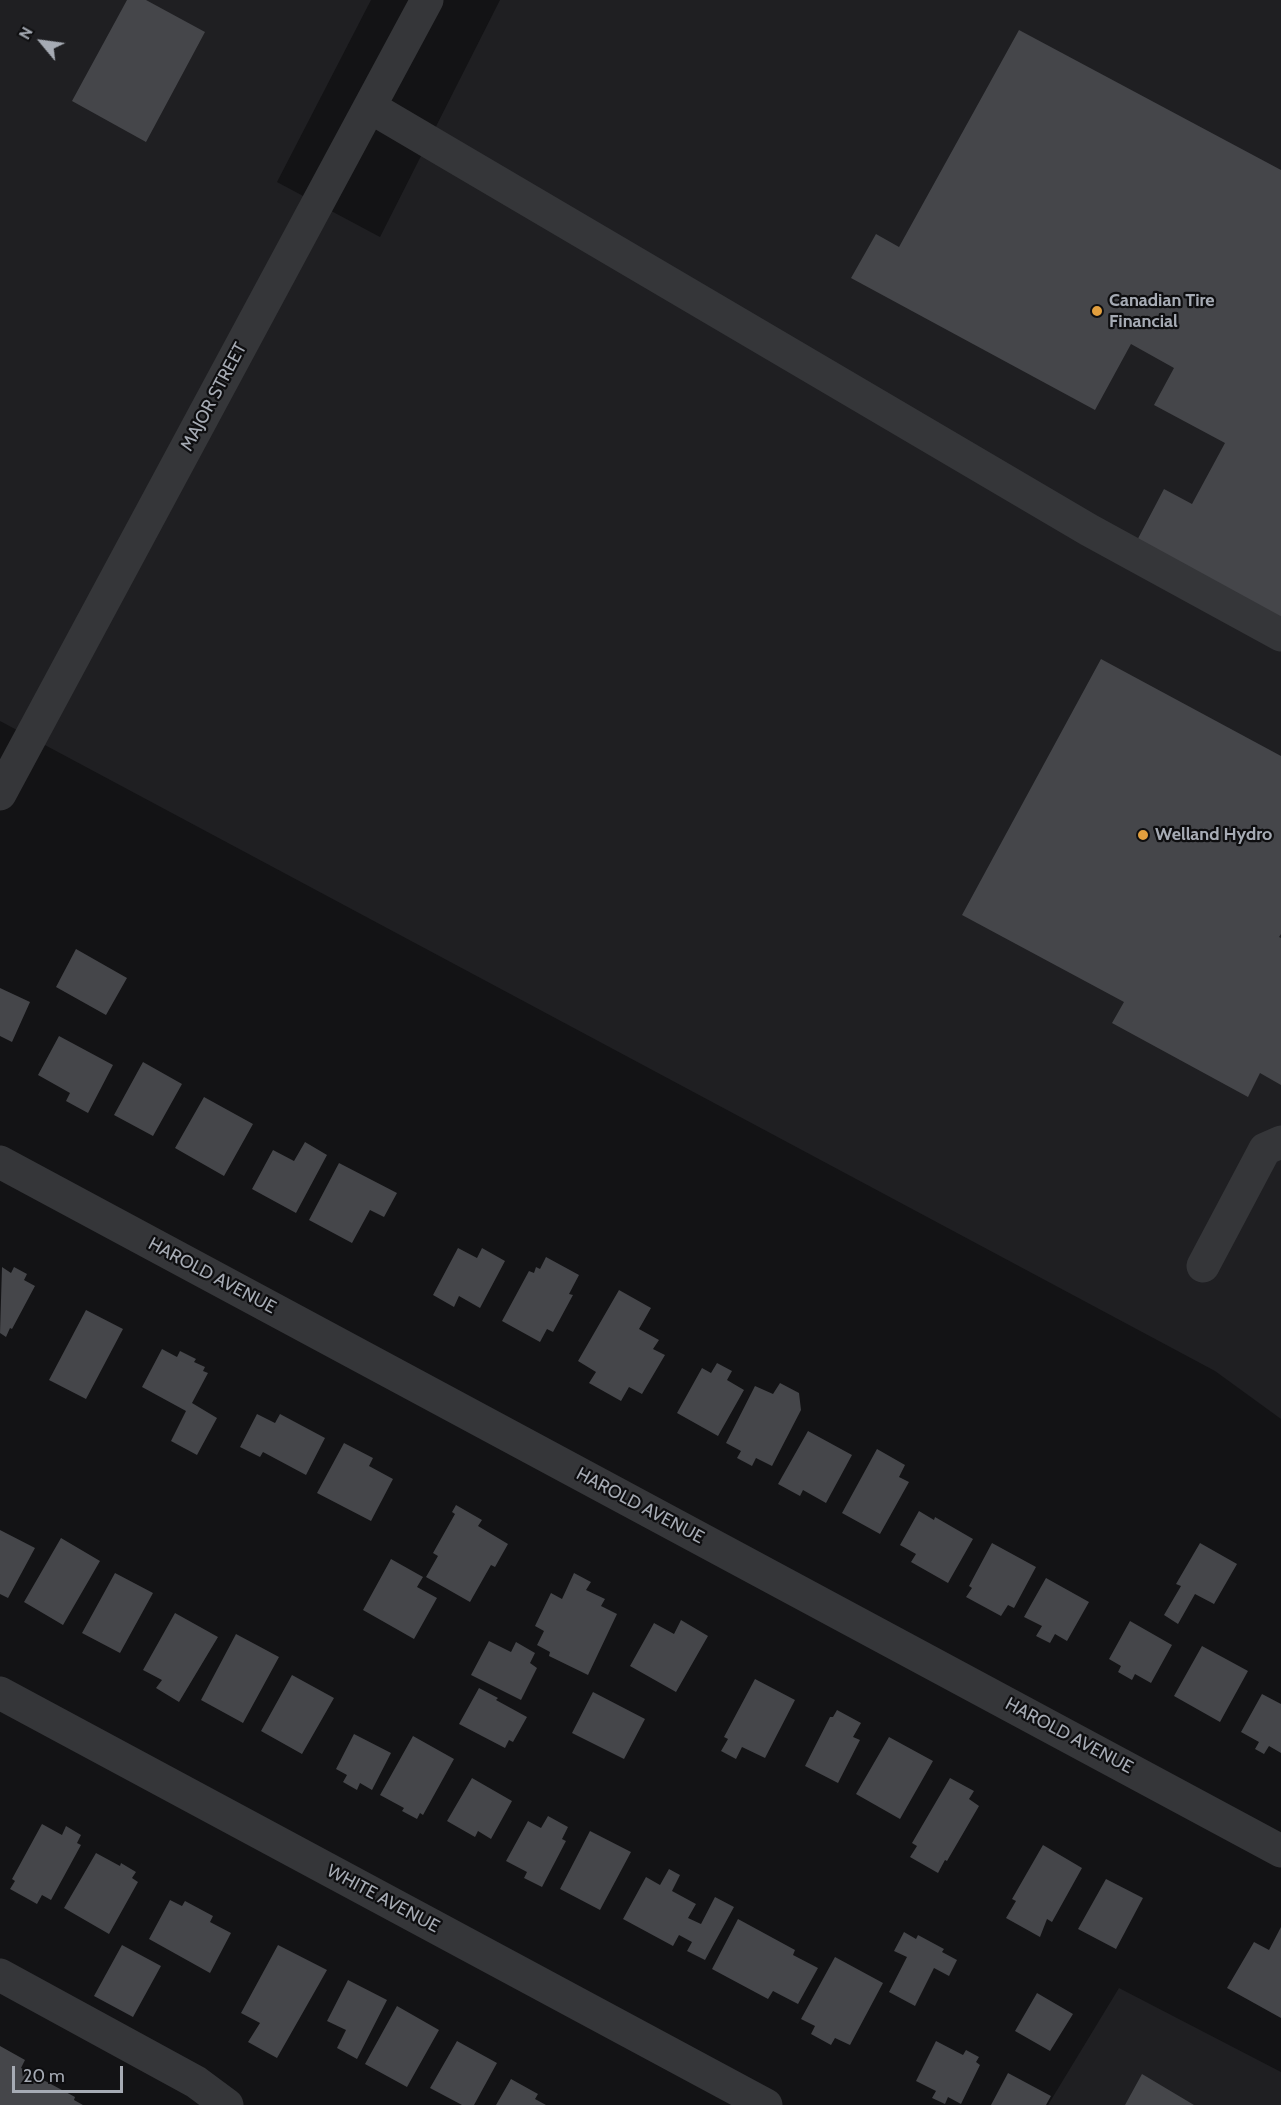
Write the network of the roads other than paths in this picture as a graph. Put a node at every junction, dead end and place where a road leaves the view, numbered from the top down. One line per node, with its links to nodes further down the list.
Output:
1 (427, 0): 2 (street, MAJOR STREET)
2 (370, 107): 3 (street); 4 (street, MAJOR STREET)
3 (1281, 635)
4 (0, 794)
5 (1281, 1142): 7 (street)
6 (0, 1162): 9 (street, HAROLD AVENUE)
7 (1203, 1266)
8 (0, 1693): 12 (street, WHITE AVENUE)
9 (1281, 1851)
10 (0, 1975): 11 (street)
11 (227, 2105)
12 (766, 2105)

